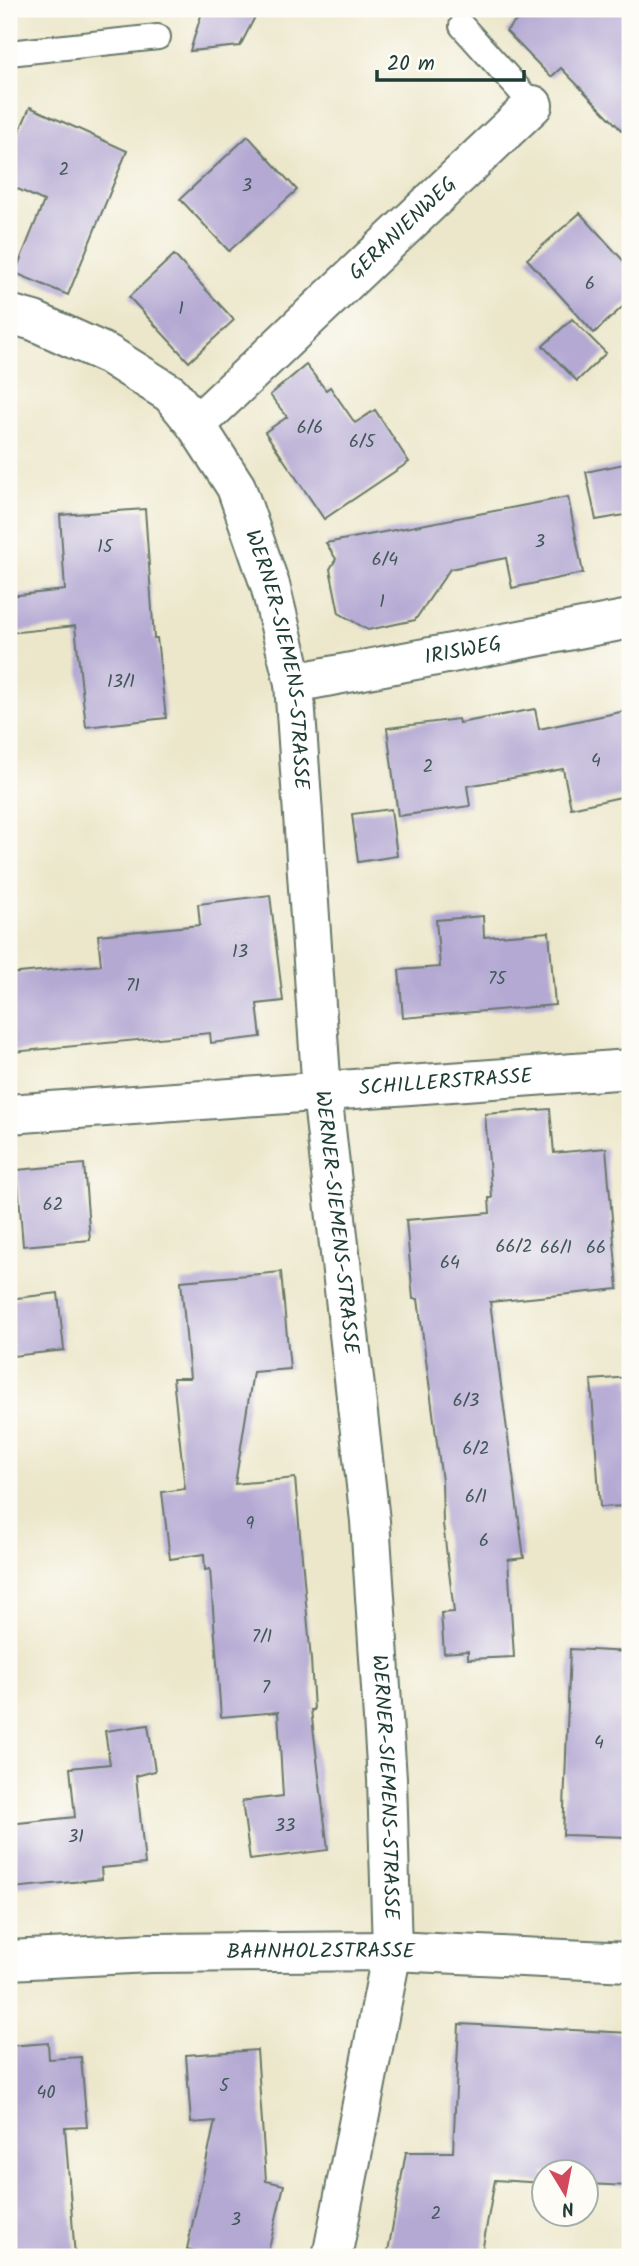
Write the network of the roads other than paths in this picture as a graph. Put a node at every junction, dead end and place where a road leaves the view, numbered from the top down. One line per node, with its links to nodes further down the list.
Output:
1 (462, 26): 4 (lane, GERANIENWEG)
2 (158, 37): 3 (lane)
3 (9, 53)
4 (533, 105): 6 (street, GERANIENWEG)
5 (9, 314): 6 (street, WERNER-SIEMENS-STRASSE)
6 (196, 425): 8 (street, WERNER-SIEMENS-STRASSE)
7 (630, 620): 8 (street, IRISWEG)
8 (294, 683): 10 (street, WERNER-SIEMENS-STRASSE)
9 (630, 1069): 10 (street, SCHILLERSTRASSE)
10 (322, 1093): 11 (street, SCHILLERSTRASSE); 12 (street, WERNER-SIEMENS-STRASSE)
11 (9, 1114)
12 (392, 1951): 13 (street, BAHNHOLZSTRASSE); 14 (street, BAHNHOLZSTRASSE); 15 (street, WERNER-SIEMENS-STRASSE)
13 (9, 1960)
14 (630, 1962)
15 (332, 2257)

